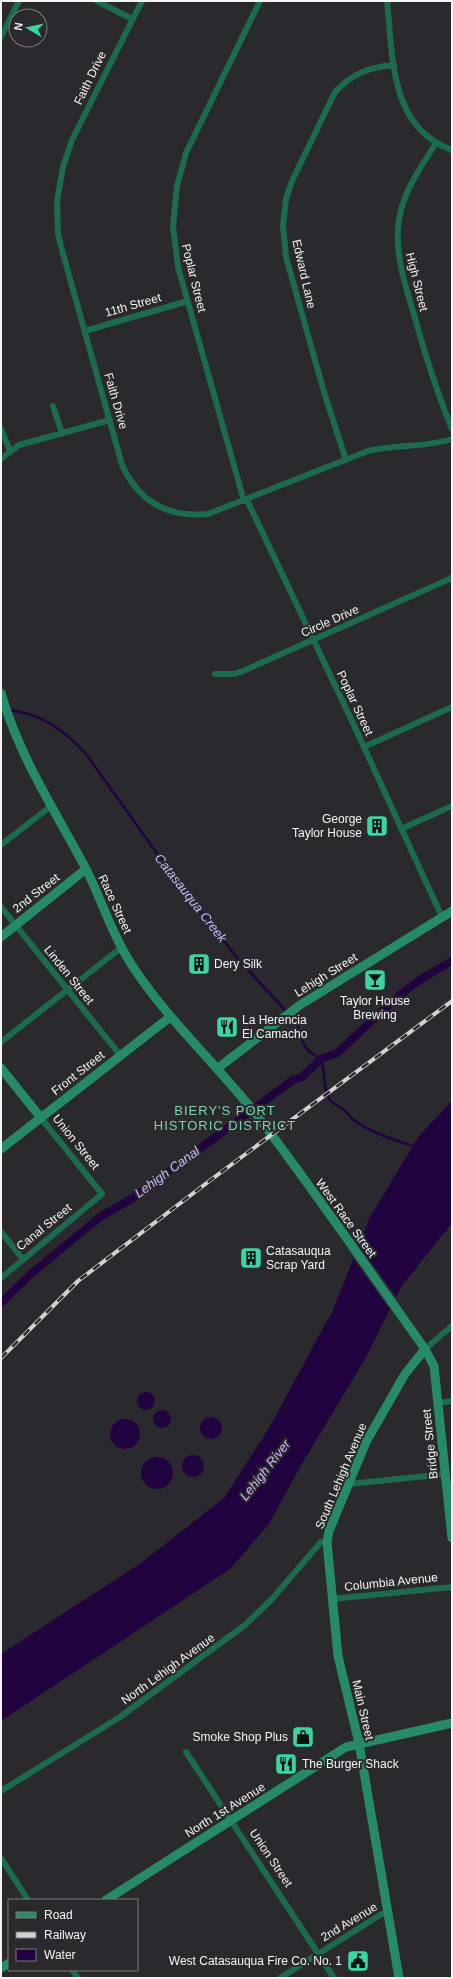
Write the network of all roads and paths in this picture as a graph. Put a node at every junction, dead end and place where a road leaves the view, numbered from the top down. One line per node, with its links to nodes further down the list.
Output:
1 (18, 1): 7 (street)
2 (97, 1): 6 (street)
3 (142, 1): 6 (street, Faith Drive)
4 (260, 1): 11 (street, Poplar Street)
5 (387, 1): 8 (street)
6 (132, 19): 12 (street, Faith Drive)
7 (1, 37)
8 (394, 65): 9 (street); 21 (street, Edward Lane)
9 (436, 143): 10 (street); 16 (street, High Street)
10 (452, 150)
11 (188, 301): 12 (street, 11th Street); 22 (street, Poplar Street)
12 (84, 331): 14 (street, Faith Drive)
13 (54, 406): 17 (street)
14 (110, 420): 17 (street); 22 (street, Faith Drive)
15 (1, 429): 19 (street)
16 (452, 429)
17 (62, 433): 19 (street)
18 (452, 439): 21 (street, Faith Drive)
19 (10, 451): 20 (street)
20 (1, 459)
21 (346, 460): 22 (street, Faith Drive)
22 (246, 500): 24 (street, Poplar Street)
23 (452, 578): 24 (street, Circle Drive)
24 (314, 640): 25 (street, Circle Drive); 28 (street, Poplar Street)
25 (215, 674)
26 (2, 696): 29 (main road, Race Street)
27 (452, 708): 28 (street)
28 (364, 747): 31 (street, Poplar Street)
29 (51, 806): 32 (street); 33 (main road, Race Street)
30 (452, 806): 31 (street)
31 (401, 829): 36 (street, Poplar Street)
32 (1, 845)
33 (86, 869): 37 (main road, 2nd Street); 39 (main road, Race Street)
34 (1, 907): 37 (street, Linden Street)
35 (452, 911): 36 (main road, Lehigh Street)
36 (442, 917): 45 (main road, Lehigh Street)
37 (15, 925): 38 (main road, 2nd Street); 40 (street, Linden Street)
38 (1, 937)
39 (122, 947): 40 (street); 41 (main road, Race Street)
40 (67, 990): 42 (street); 43 (street, Linden Street)
41 (170, 1017): 43 (main road, Front Street); 45 (main road, Race Street)
42 (1, 1042)
43 (120, 1055): 47 (main road, Front Street)
44 (1, 1068): 47 (main road, Union Street)
45 (218, 1068): 46 (main road, Race Street)
46 (246, 1102): 54 (main road, West Race Street)
47 (41, 1118): 48 (main road, Front Street); 49 (street, Union Street)
48 (1, 1149)
49 (102, 1194): 51 (street, Canal Street)
50 (1, 1232): 51 (street)
51 (23, 1259): 52 (street, Canal Street)
52 (1, 1278)
53 (452, 1326): 54 (street, South Lehigh Avenue)
54 (425, 1349): 56 (main road, Bridge Street); 58 (main road, South Lehigh Avenue)
55 (452, 1401): 56 (street)
56 (438, 1403): 57 (main road, Bridge Street)
57 (446, 1474): 58 (street); 59 (main road, Bridge Street)
58 (349, 1484): 60 (main road, South Lehigh Avenue)
59 (452, 1538)
60 (328, 1542): 62 (main road, Main Street); 66 (street, North Lehigh Avenue)
61 (452, 1587): 62 (street, Columbia Avenue)
62 (332, 1599): 64 (main road, Main Street)
63 (452, 1723): 64 (main road, North 1st Avenue)
64 (359, 1743): 67 (main road, North 1st Avenue); 71 (main road, Main Street)
65 (186, 1752): 67 (street, Union Street)
66 (1, 1791)
67 (231, 1821): 70 (main road, North 1st Avenue); 72 (street, Union Street)
68 (1, 1858): 69 (street)
69 (27, 1899)
70 (108, 1899)
71 (389, 1911): 72 (street, 2nd Avenue); 75 (main road, Main Street)
72 (319, 1954): 73 (street, 2nd Avenue); 74 (street, Union Street)
73 (280, 1978)
74 (334, 1978)
75 (399, 1978)

